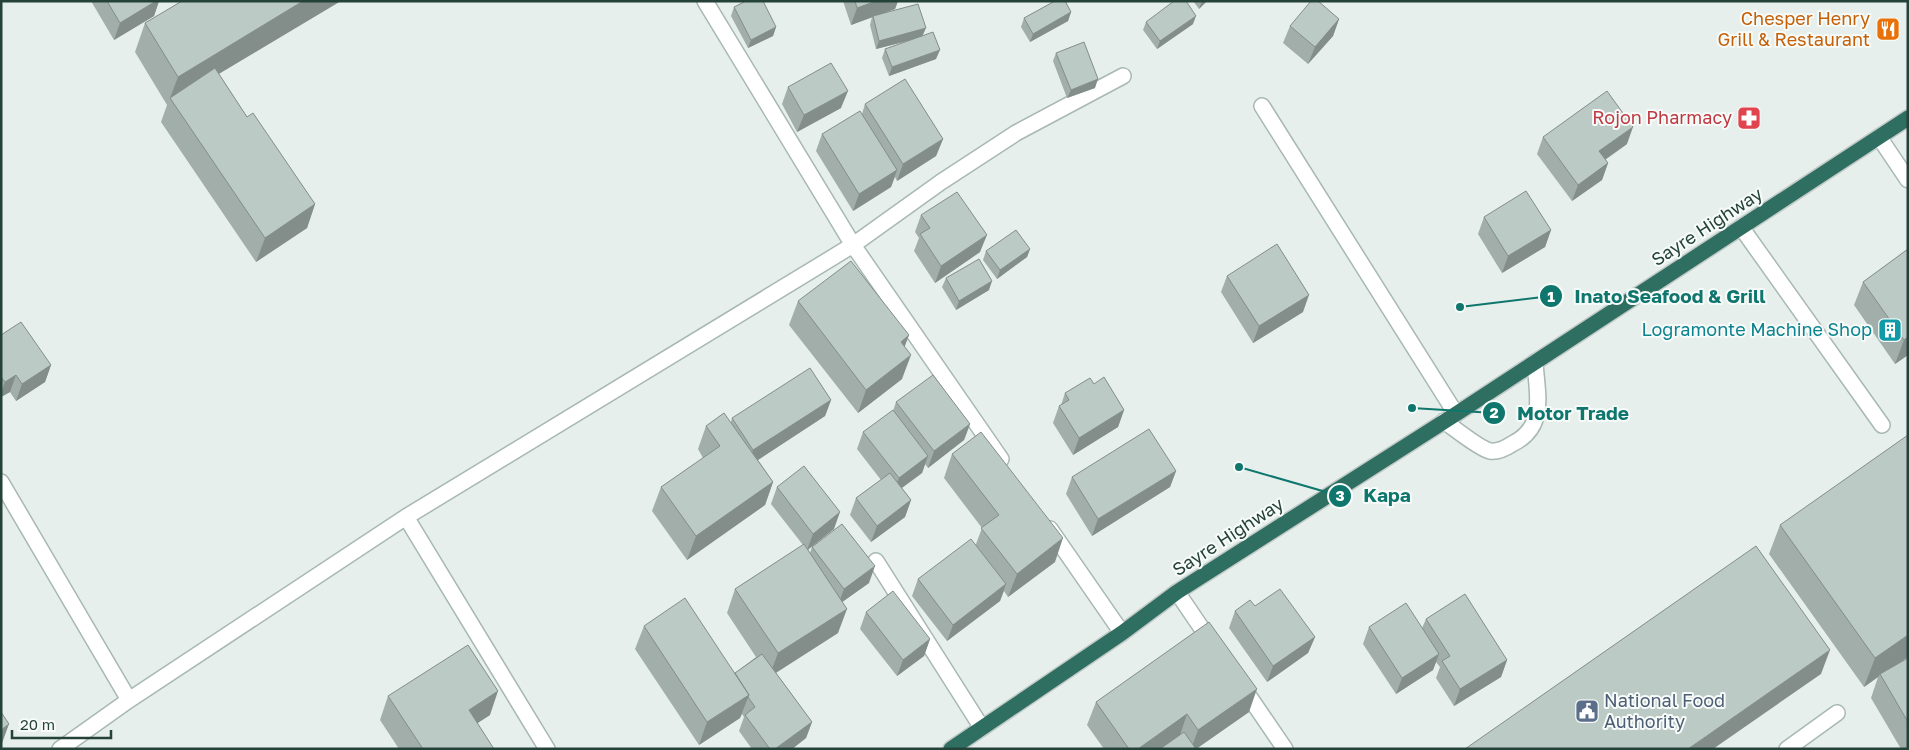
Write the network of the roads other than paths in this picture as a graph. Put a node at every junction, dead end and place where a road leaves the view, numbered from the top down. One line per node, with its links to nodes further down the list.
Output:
1 (705, 1): 8 (street)
2 (1123, 76): 8 (street)
3 (1262, 106): 10 (street)
4 (1908, 118): 5 (highway, Sayre Highway)
5 (1879, 137): 6 (street); 7 (highway, Sayre Highway)
6 (1908, 180)
7 (1741, 227): 9 (highway, Sayre Highway); 11 (street)
8 (853, 246): 12 (street); 14 (street)
9 (1535, 362): 10 (highway, Sayre Highway); 10 (street)
10 (1450, 418): 17 (highway, Sayre Highway)
11 (1882, 425)
12 (1010, 471)
13 (1, 482): 21 (street)
14 (406, 517): 21 (street); 25 (street)
15 (1044, 520): 18 (street)
16 (876, 561): 23 (street)
17 (1177, 592): 18 (highway, Sayre Highway); 19 (street)
18 (1122, 633): 23 (highway, Sayre Highway)
19 (1222, 658)
20 (1234, 675): 27 (street)
21 (129, 700): 24 (street)
22 (1837, 713): 28 (street)
23 (982, 728): 26 (highway, Sayre Highway)
24 (60, 749)
25 (547, 749)
26 (951, 749)
27 (1285, 749)
28 (1786, 749)

